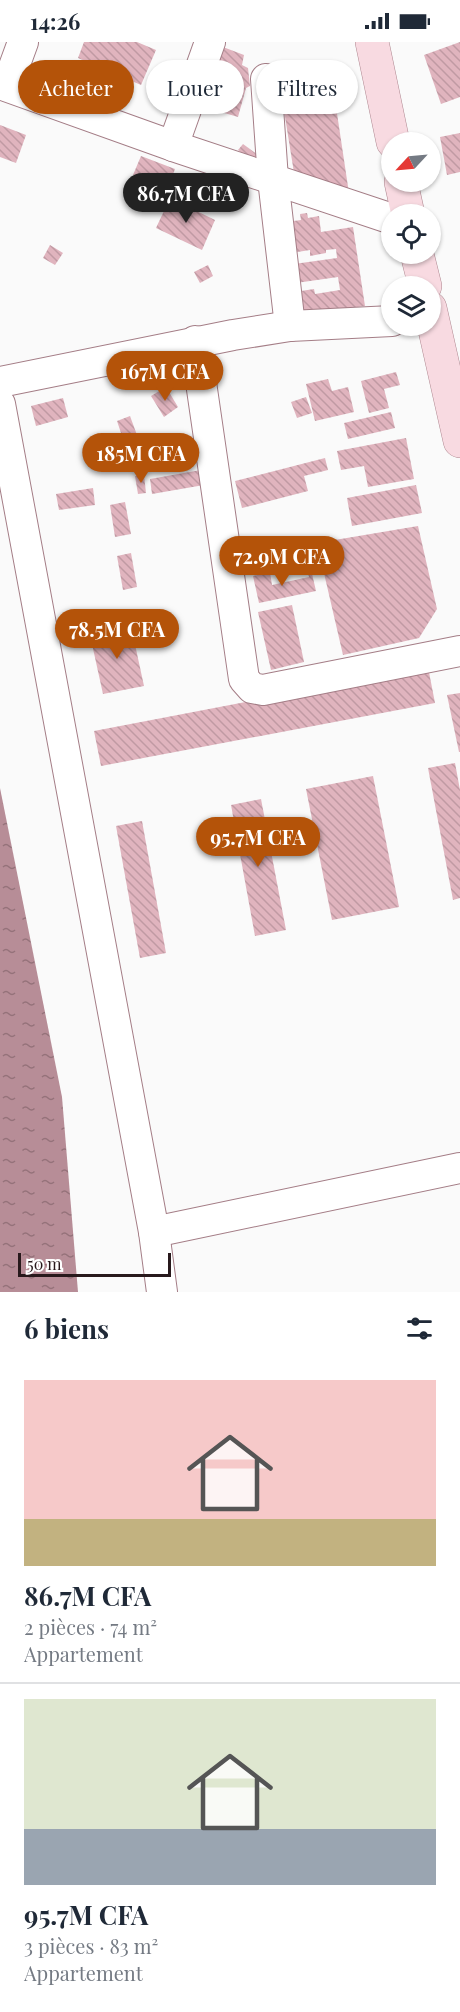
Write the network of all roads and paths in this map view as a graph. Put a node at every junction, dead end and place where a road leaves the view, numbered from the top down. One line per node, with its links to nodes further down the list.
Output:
1 (22, 42): 4 (street)
2 (210, 42): 7 (street)
3 (372, 42): 6 (main road)
4 (4, 85): 7 (street)
5 (268, 114): 8 (street)
6 (391, 132)
7 (173, 146): 8 (street)
8 (273, 179): 9 (street); 11 (street)
9 (381, 215)
10 (381, 322): 11 (street)
11 (290, 326): 13 (street)
12 (436, 336): 16 (main road)
13 (195, 342): 14 (street); 17 (street)
14 (0, 382)
15 (0, 404): 19 (street)
16 (460, 441)
17 (460, 651)
18 (460, 1168): 19 (street)
19 (154, 1232): 20 (street)
20 (162, 1292)

